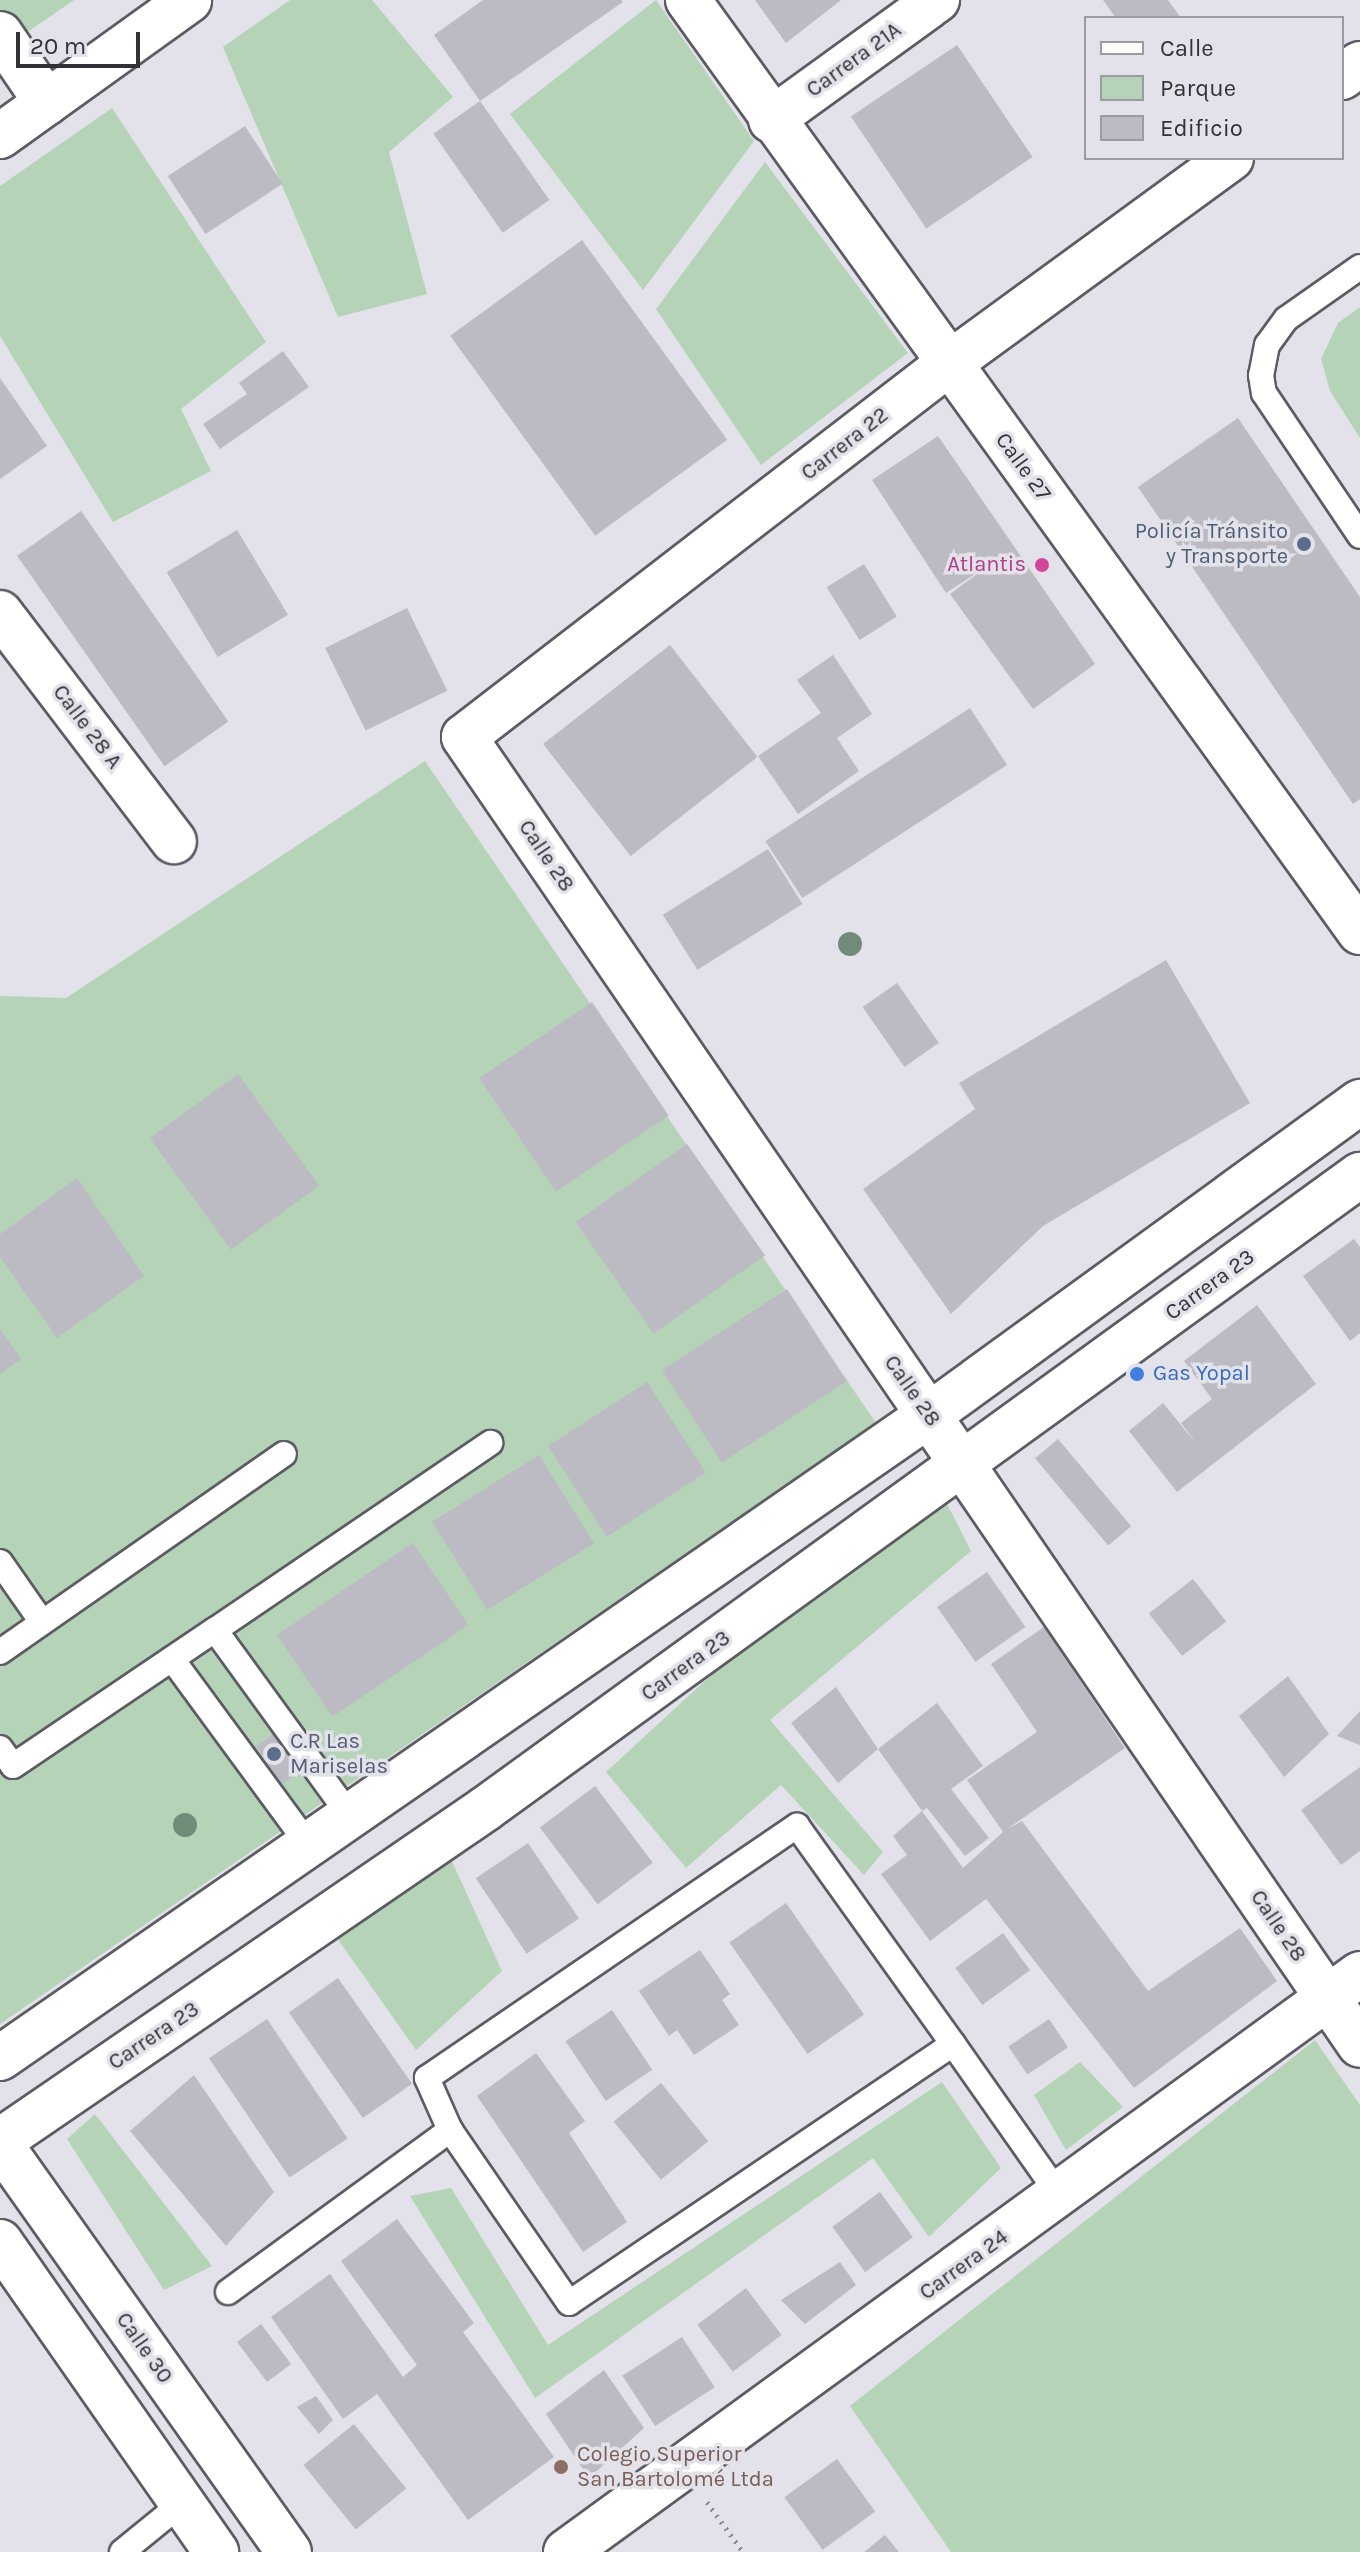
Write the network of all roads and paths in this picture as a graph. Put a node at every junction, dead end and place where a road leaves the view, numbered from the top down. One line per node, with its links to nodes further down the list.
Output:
1 (189, 0): 5 (street)
2 (688, 0): 6 (street, Calle 27)
3 (937, 0): 6 (street, Carrera 21A)
4 (0, 34): 5 (street)
5 (47, 103): 7 (street)
6 (771, 120): 10 (street, Calle 27)
7 (0, 136)
8 (1228, 160): 10 (street, Carrera 22)
9 (1360, 267): 11 (lane)
10 (948, 364): 13 (street, Carrera 22); 15 (street, Calle 27)
11 (1360, 536)
12 (0, 613): 14 (street, Calle 28 A)
13 (464, 737): 18 (street, Calle 28)
14 (174, 841)
15 (1360, 932)
16 (1360, 1102): 18 (street)
17 (1360, 1175): 21 (street, Carrera 23)
18 (929, 1415): 21 (street, Calle 28); 28 (street)
19 (490, 1443): 24 (lane)
20 (284, 1454): 23 (lane)
21 (965, 1466): 30 (street, Calle 28); 35 (street, Carrera 23)
22 (0, 1562): 23 (lane)
23 (42, 1622): 25 (lane)
24 (215, 1630): 26 (lane); 28 (lane)
25 (0, 1652)
26 (172, 1659): 27 (lane); 29 (lane)
27 (0, 1748)
28 (350, 1816): 29 (street)
29 (308, 1844): 33 (street)
30 (1344, 1987): 32 (street, Calle 28); 36 (street, Carrera 24)
31 (953, 2044): 34 (lane); 34 (lane); 36 (lane)
32 (1360, 2045)
33 (0, 2058)
34 (450, 2130): 38 (lane)
35 (0, 2142): 43 (street, Calle 30)
36 (1059, 2195): 39 (street, Carrera 24)
37 (0, 2242): 40 (street)
38 (228, 2292)
39 (683, 2469): 44 (street, Carrera 24); 45 (path)
40 (182, 2503): 41 (lane); 42 (street)
41 (122, 2552)
42 (216, 2552)
43 (289, 2552)
44 (566, 2552)
45 (743, 2552)

